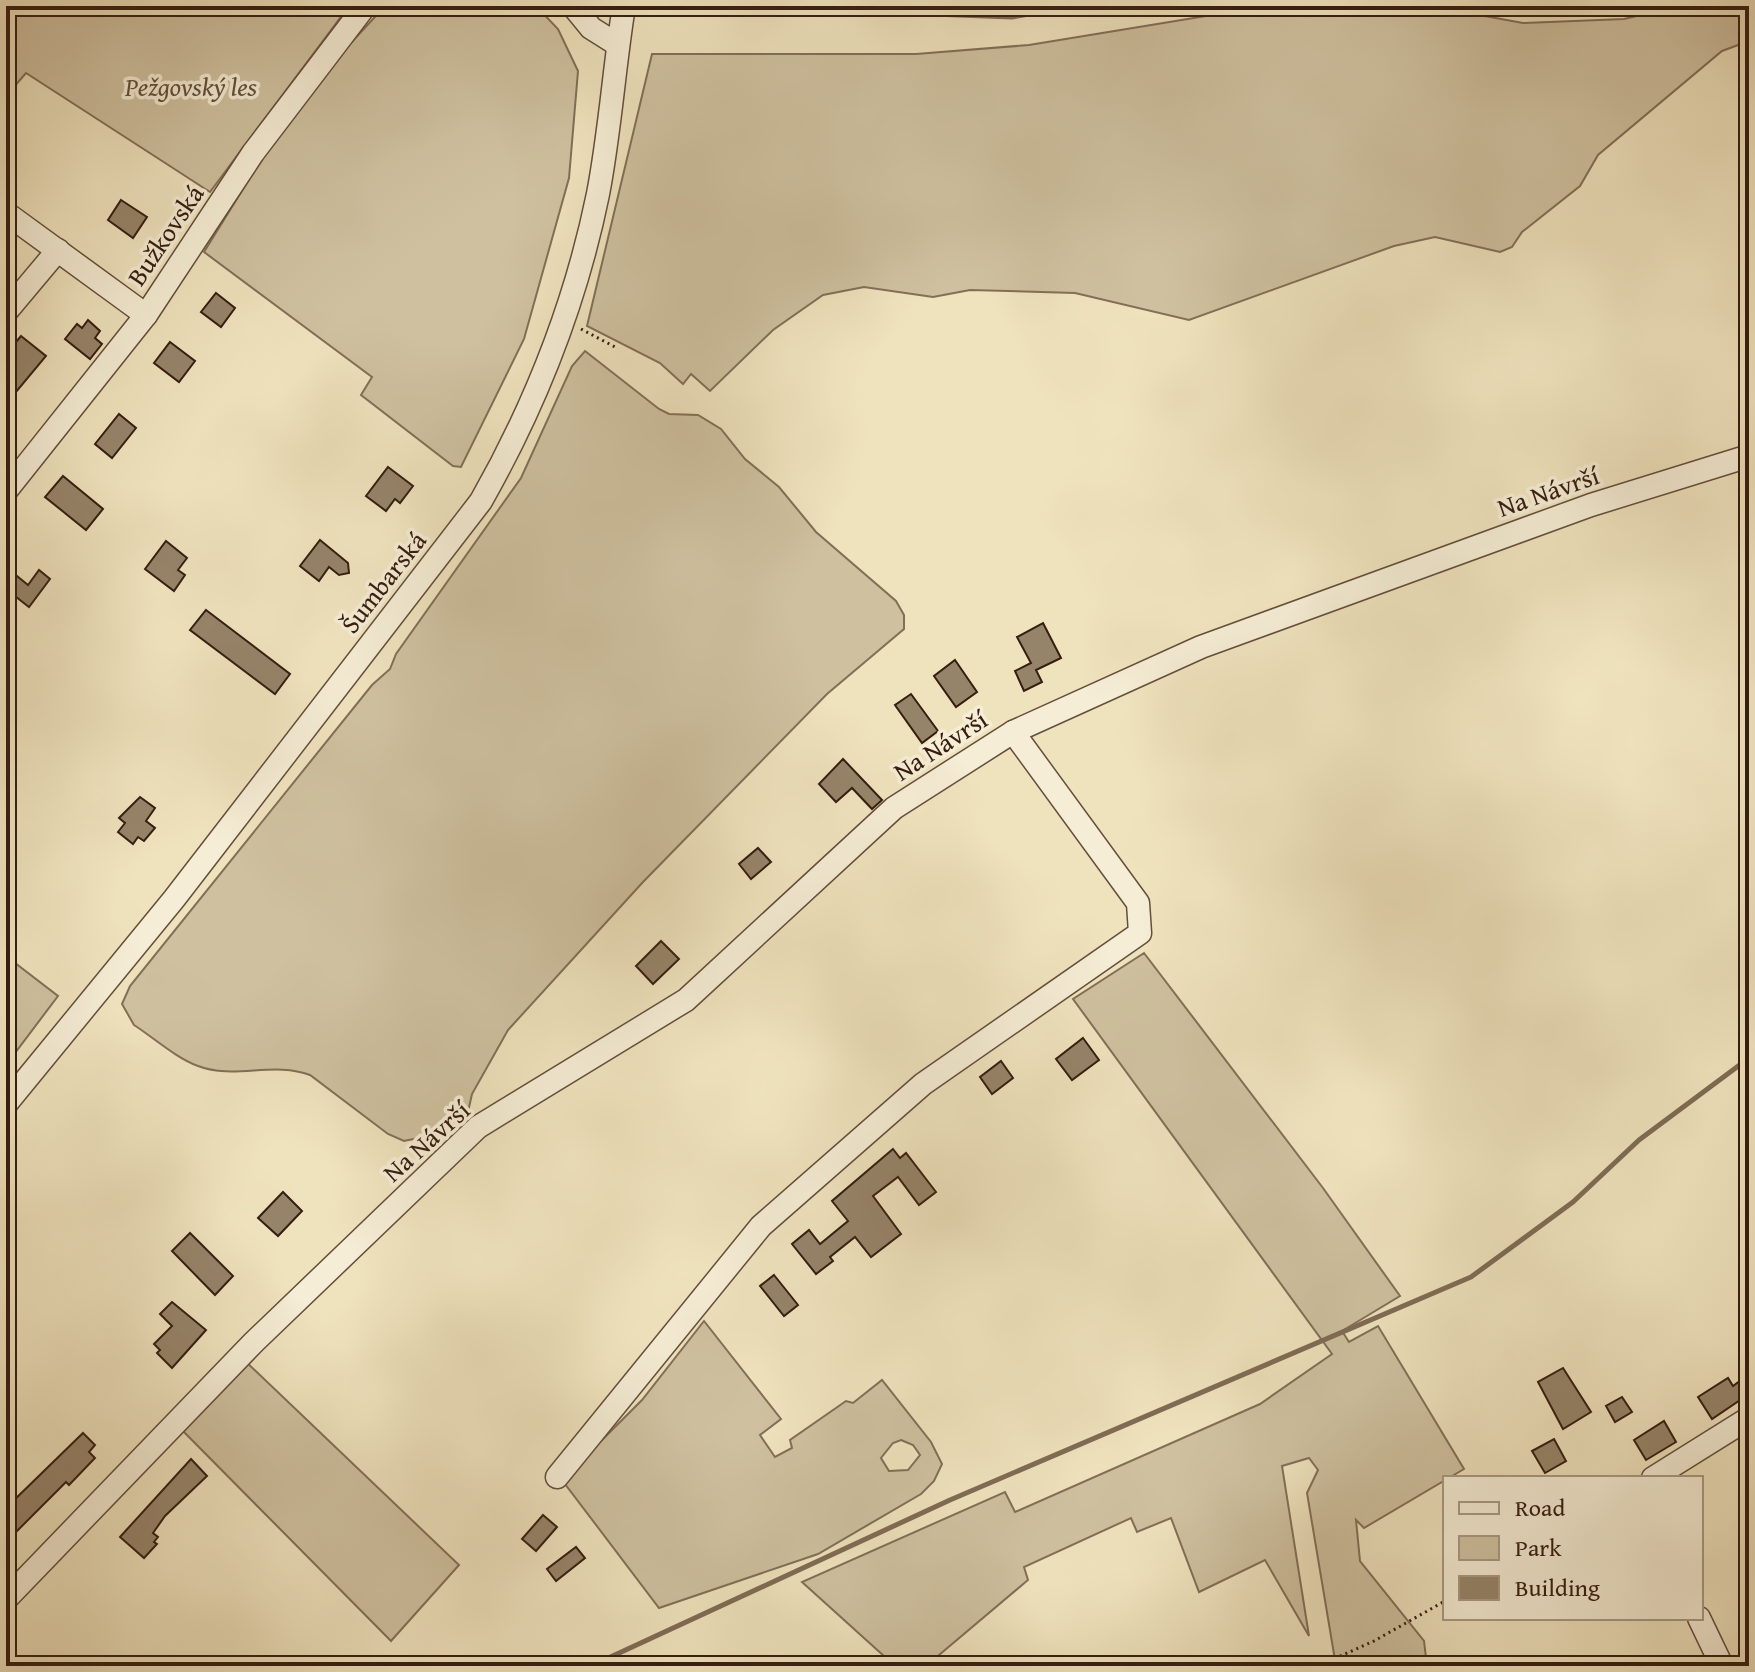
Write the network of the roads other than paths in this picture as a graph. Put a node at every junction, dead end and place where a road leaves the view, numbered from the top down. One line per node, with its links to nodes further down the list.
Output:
1 (365, 6): 8 (street, Bužkovská)
2 (573, 6): 4 (street)
3 (624, 6): 4 (street, Šumbarská)
4 (618, 45): 12 (street, Šumbarská)
5 (6, 213): 6 (street)
6 (58, 250): 7 (street); 8 (street)
7 (6, 312)
8 (146, 315): 10 (street, Bužkovská)
9 (1749, 456): 11 (street, Na Návrší)
10 (6, 491)
11 (1013, 732): 15 (street, Na Návrší); 16 (street, Na Návrší)
12 (6, 1104)
13 (1749, 1418): 14 (street)
14 (1656, 1476)
15 (557, 1477)
16 (6, 1599)
17 (1700, 1620): 18 (street)
18 (1722, 1666)

